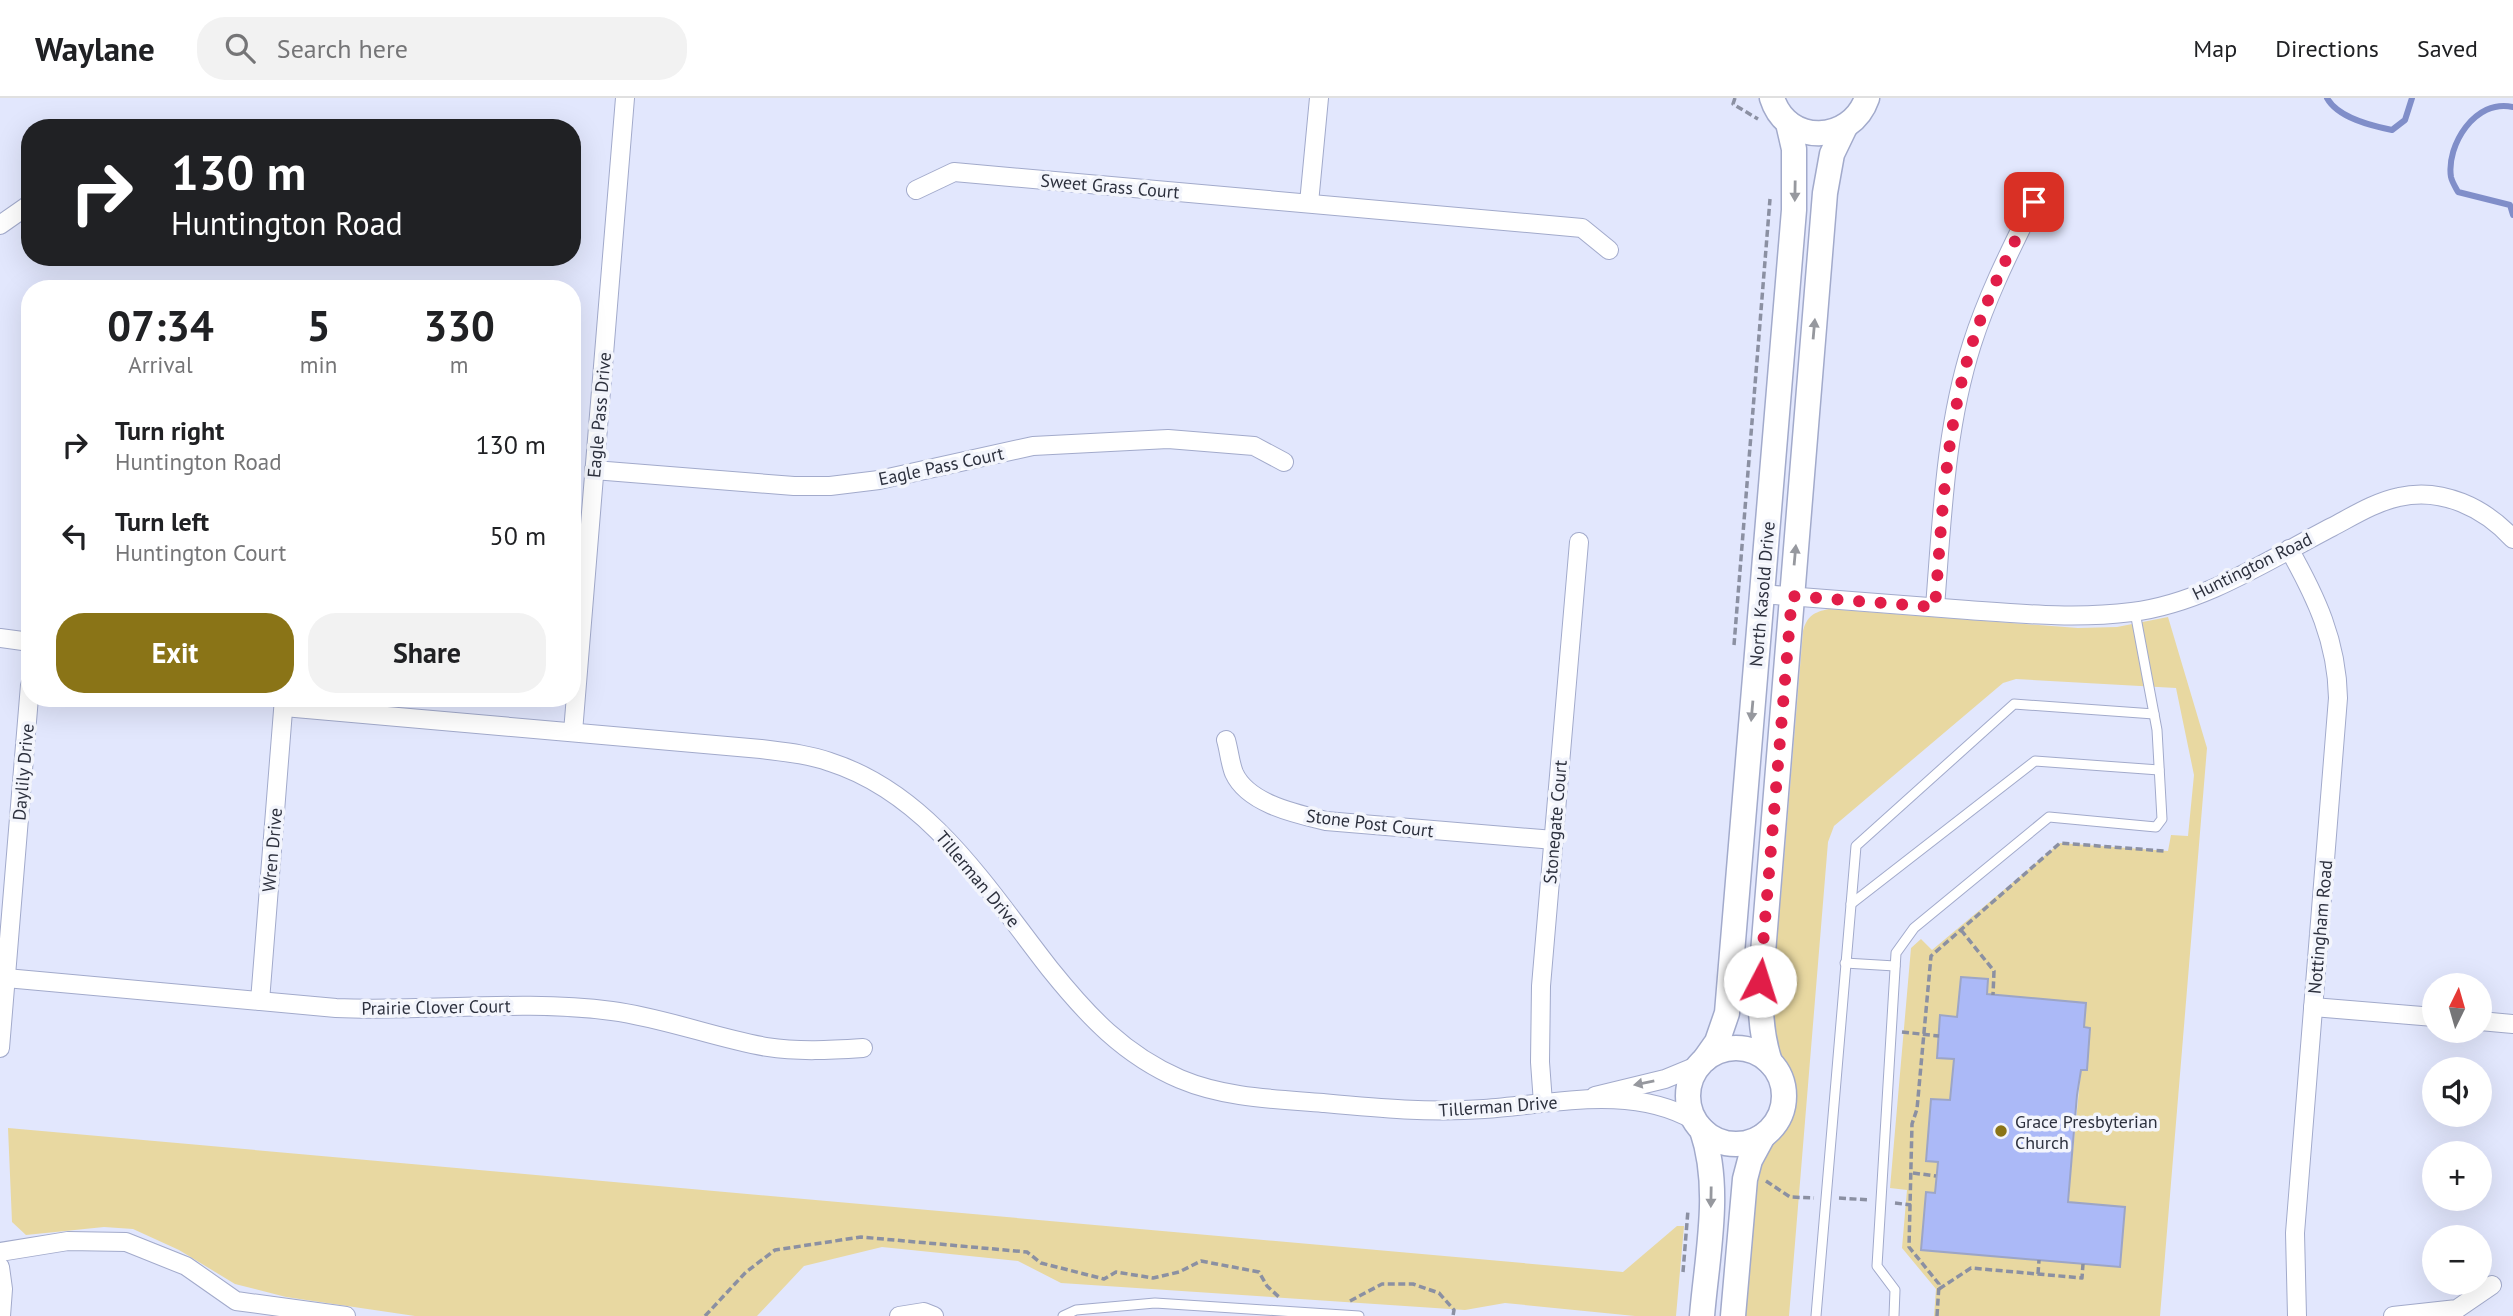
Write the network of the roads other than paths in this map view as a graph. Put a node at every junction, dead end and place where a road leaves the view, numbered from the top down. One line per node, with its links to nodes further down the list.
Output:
1 (625, 98): 14 (street, Eagle Pass Drive)
2 (1319, 98): 9 (street)
3 (1772, 98): 5 (main road)
4 (1867, 98): 6 (main road, North Kasold Drive)
5 (1788, 123): 6 (main road); 18 (main road, North Kasold Drive, one-way to 18)
6 (1845, 127): 19 (main road, North Kasold Drive, one-way to 6)
7 (916, 190): 9 (street, Sweet Grass Court)
8 (2034, 202): 20 (street)
9 (1309, 204): 12 (street, Sweet Grass Court)
10 (21, 210): 11 (street)
11 (0, 225)
12 (1609, 250)
13 (1284, 461): 14 (street, Eagle Pass Court)
14 (594, 470): 22 (street, Eagle Pass Drive)
15 (2513, 539): 17 (street, Huntington Road)
16 (1579, 542): 33 (street, Stonegate Court)
17 (2289, 549): 21 (street, Huntington Road); 40 (street, Nottingham Road)
18 (1762, 594): 19 (street, Huntington Road); 46 (main road, North Kasold Drive, one-way to 46)
19 (1792, 596): 20 (street, Huntington Road); 47 (main road, North Kasold Drive)
20 (1935, 607): 21 (street, Huntington Road)
21 (2134, 612): 29 (lane)
22 (581, 632)
23 (0, 638): 24 (street)
24 (21, 641)
25 (27, 707): 34 (street, Daylily Drive)
26 (284, 707): 39 (street, Wren Drive)
27 (324, 707): 30 (street, Tillerman Drive)
28 (575, 707): 30 (street, Eagle Pass Drive)
29 (2154, 714): 32 (lane); 35 (lane)
30 (573, 732): 49 (street, Tillerman Drive)
31 (1226, 740): 33 (street, Stone Post Court)
32 (2159, 770): 35 (lane); 37 (lane)
33 (1554, 841): 49 (street, Stonegate Court)
34 (8, 859): 38 (street, Daylily Drive)
35 (1851, 904): 36 (lane)
36 (1845, 963): 37 (lane); 64 (lane)
37 (1895, 965): 65 (lane)
38 (6, 978): 39 (street, Prairie Clover Court); 44 (street, Daylily Drive)
39 (260, 1001): 45 (street, Prairie Clover Court)
40 (2313, 1007): 41 (street); 66 (street, Nottingham Road)
41 (2422, 1016)
42 (2492, 1022): 43 (street)
43 (2513, 1024)
44 (0, 1048)
45 (863, 1048)
46 (1702, 1062): 47 (main road); 48 (street, Tillerman Drive, one-way to 48); 50 (main road)
47 (1770, 1062): 51 (main road)
48 (1588, 1098): 49 (street, Tillerman Drive); 50 (street, Tillerman Drive)
49 (1544, 1103)
50 (1698, 1125): 51 (main road); 62 (main road, one-way to 62)
51 (1763, 1136): 63 (main road)
52 (0, 1252): 55 (street)
53 (0, 1267): 56 (street)
54 (2477, 1295): 67 (street)
55 (234, 1308): 57 (street)
56 (1, 1316)
57 (346, 1316)
58 (898, 1316): 59 (street)
59 (934, 1316)
60 (1063, 1316): 61 (lane)
61 (1359, 1316)
62 (1702, 1316)
63 (1733, 1316)
64 (1816, 1316)
65 (1895, 1316)
66 (2297, 1316)
67 (2393, 1316)

